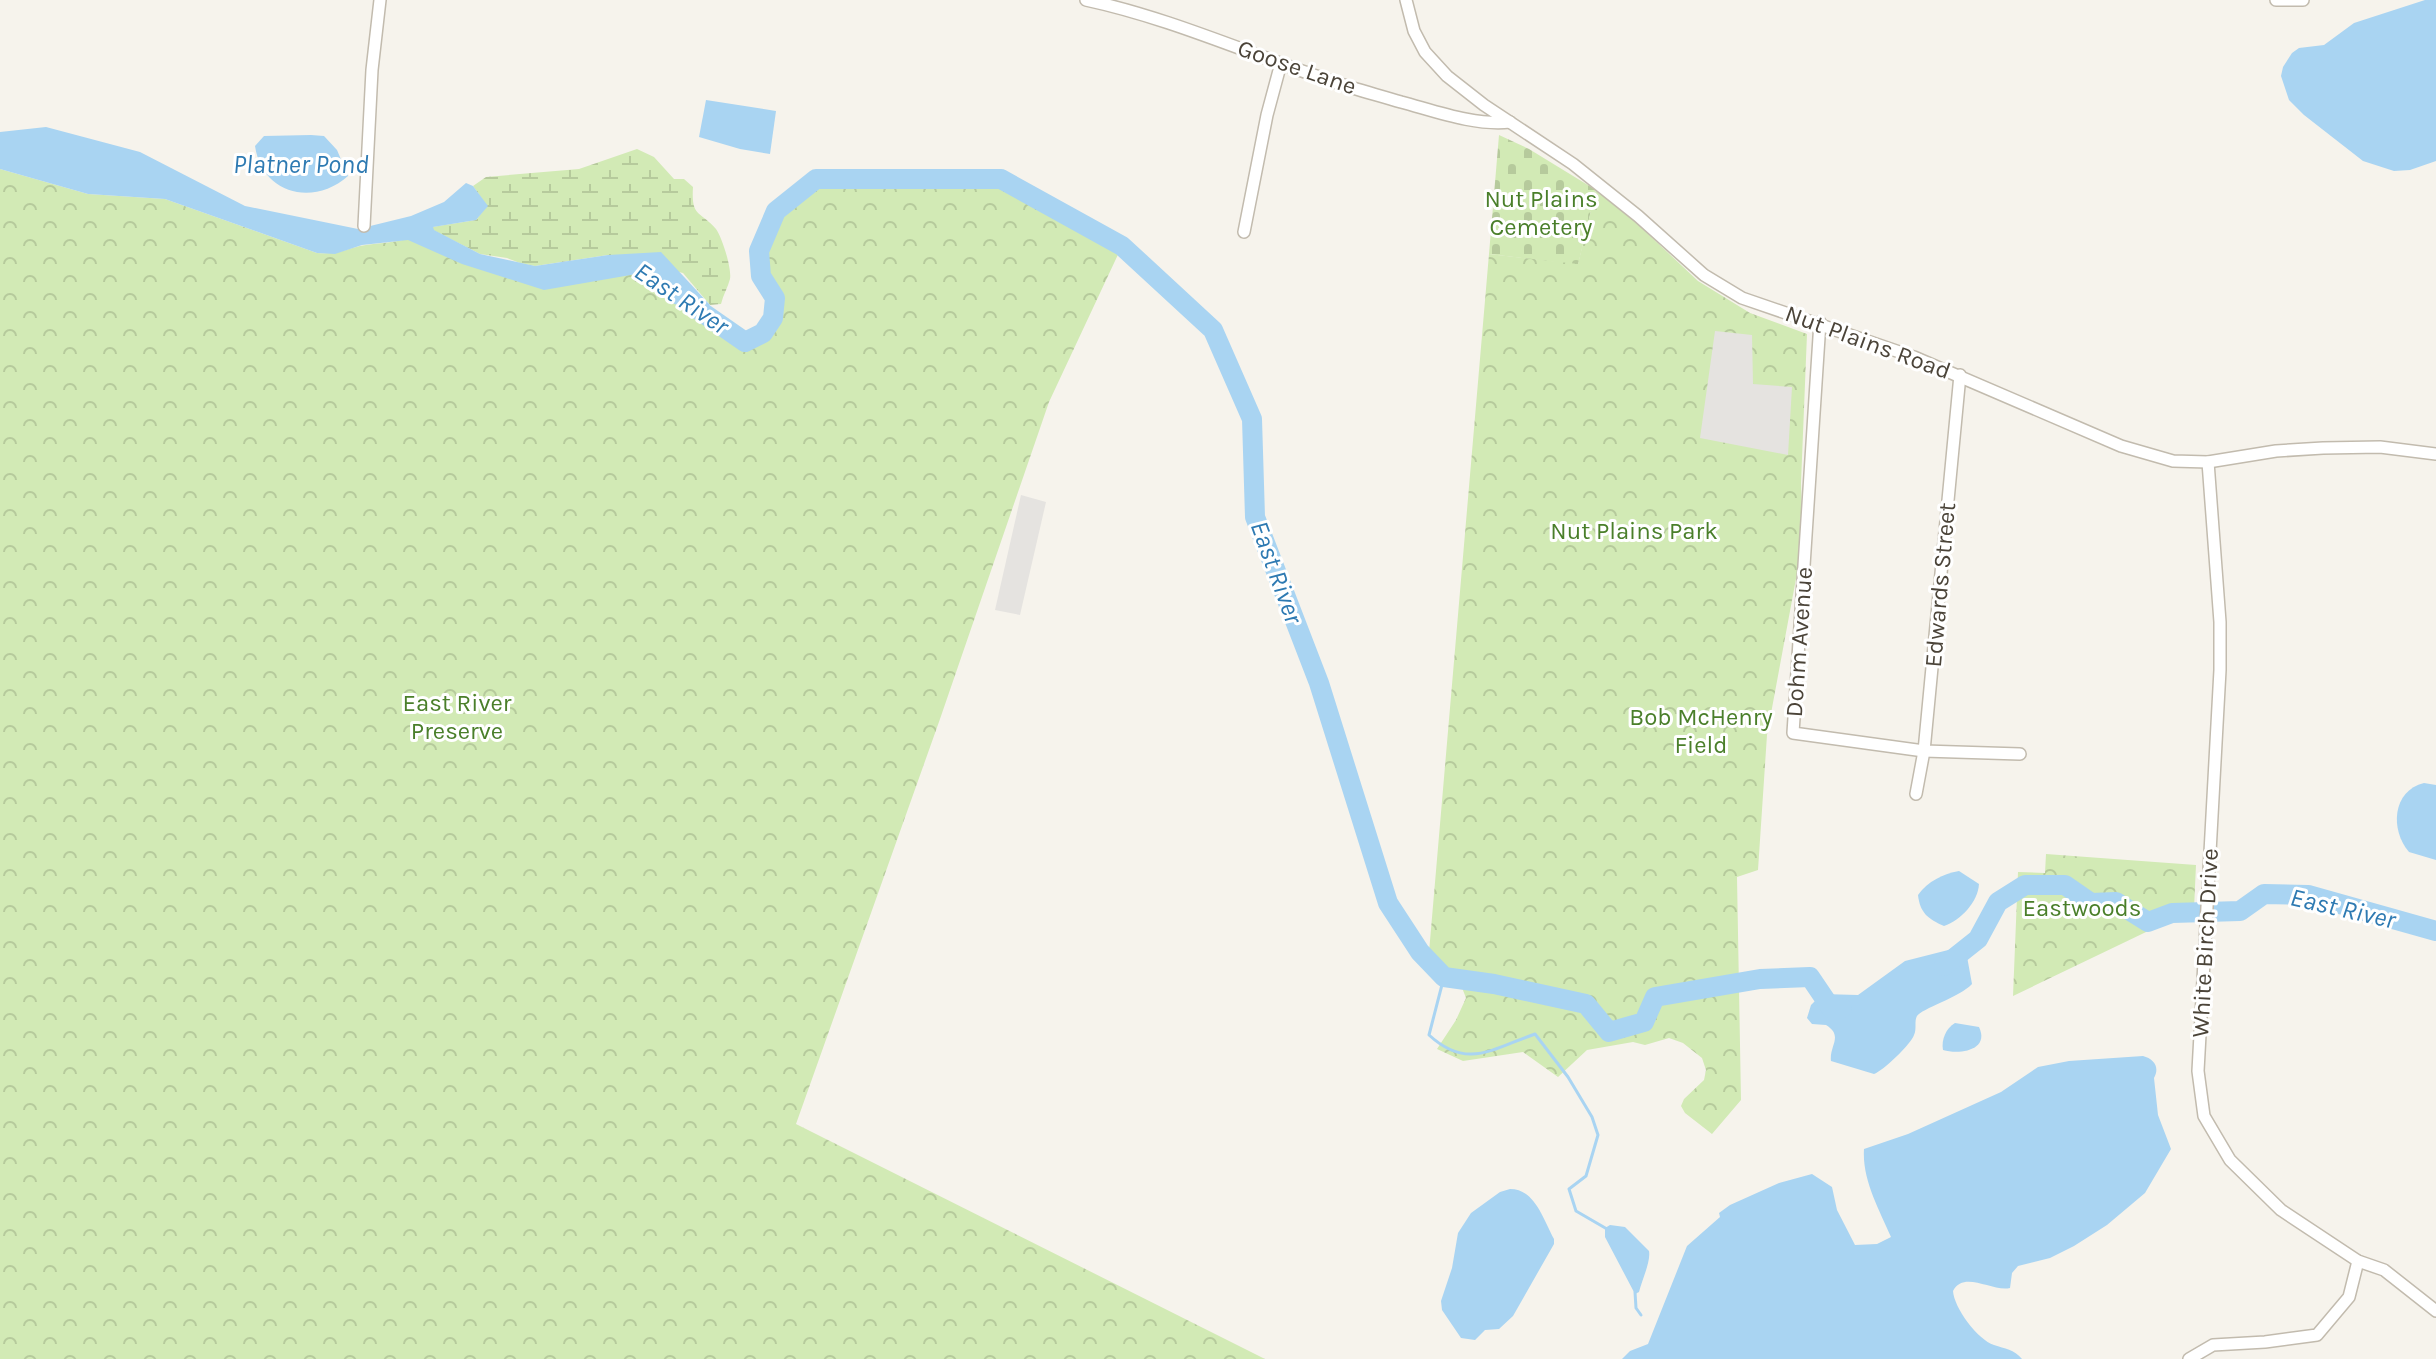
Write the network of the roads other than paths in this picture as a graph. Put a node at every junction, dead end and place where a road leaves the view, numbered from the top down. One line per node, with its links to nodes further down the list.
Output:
1 (380, 0): 8 (street)
2 (1086, 0): 6 (street, Goose Lane)
3 (1406, 0): 7 (street, Nut Plains Road)
4 (2276, 0): 5 (street)
5 (2303, 0)
6 (1281, 63): 7 (street, Goose Lane); 9 (street)
7 (1510, 122): 10 (street, Nut Plains Road)
8 (364, 226)
9 (1244, 232)
10 (1820, 322): 11 (street, Nut Plains Road); 14 (street, Dohm Avenue)
11 (1960, 375): 13 (street, Nut Plains Road); 14 (street, Edwards Street)
12 (2436, 454): 13 (street, Nut Plains Road)
13 (2208, 462): 17 (street, White Birch Drive)
14 (1924, 751): 15 (street, Dohm Avenue); 16 (street, Edwards Street)
15 (2020, 754)
16 (1916, 794)
17 (2358, 1261): 18 (street, White Birch Drive); 19 (street)
18 (2436, 1311)
19 (2189, 1359)

